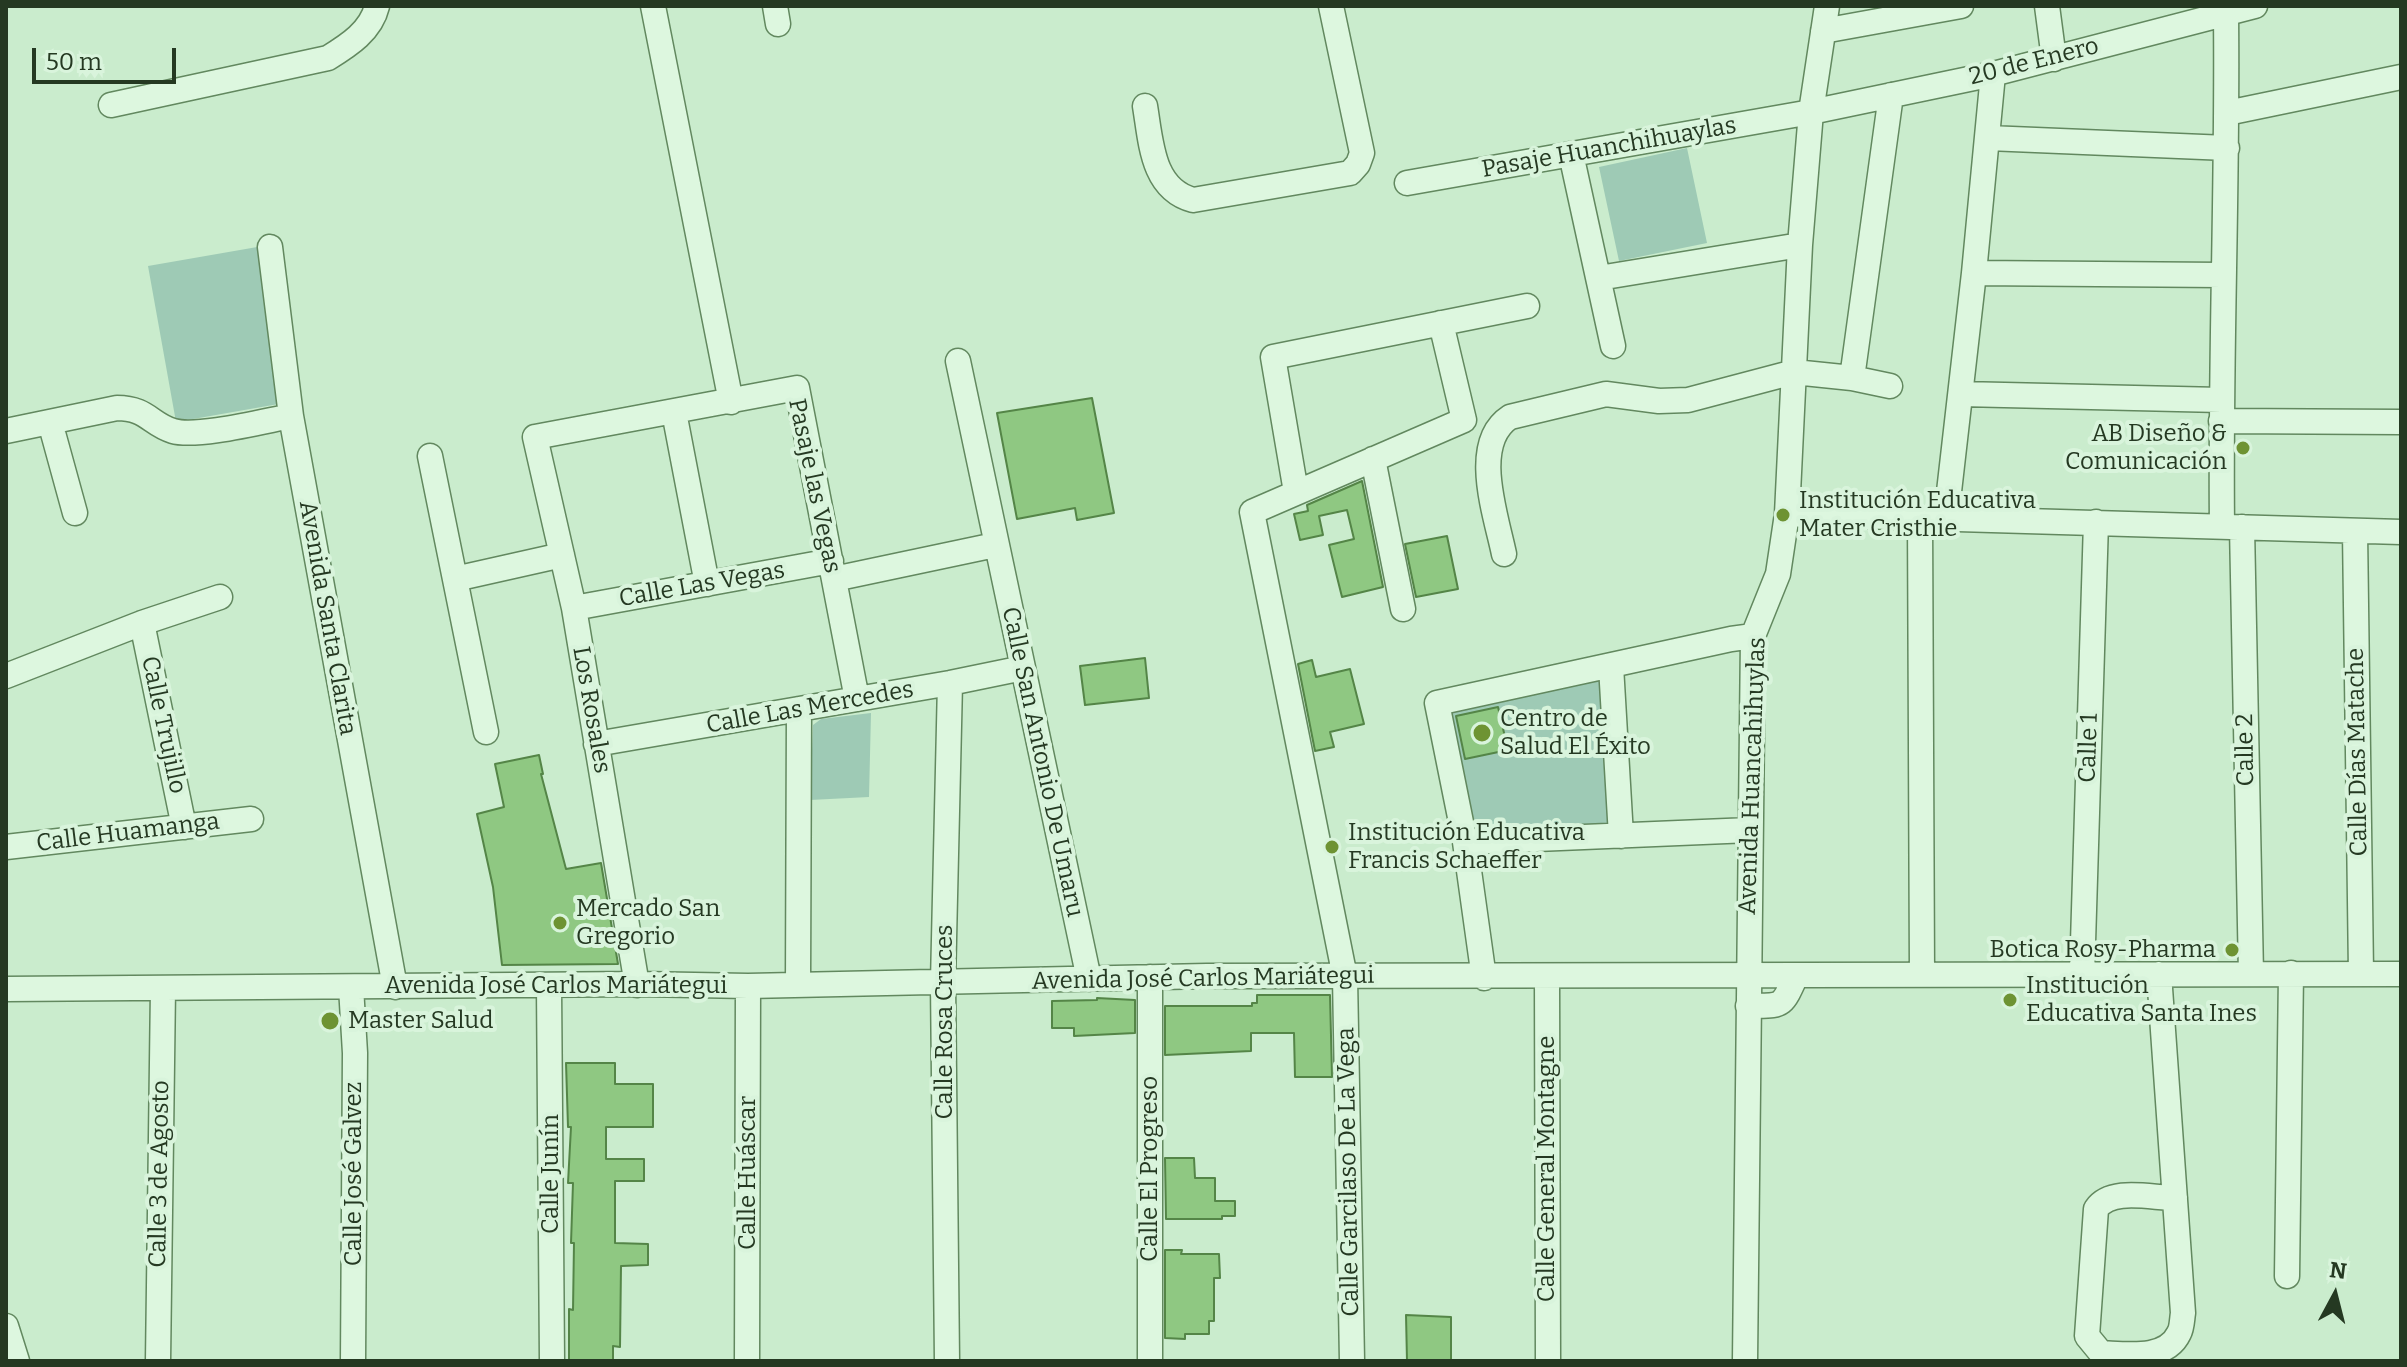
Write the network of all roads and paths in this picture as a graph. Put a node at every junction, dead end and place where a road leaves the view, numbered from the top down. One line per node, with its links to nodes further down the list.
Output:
1 (377, 6): 15 (street)
2 (653, 6): 36 (street)
3 (1331, 6): 16 (street)
4 (1827, 6): 10 (street, Avenida Huancahihuylas)
5 (1961, 6): 10 (street)
6 (2047, 6): 11 (street)
7 (2255, 6): 9 (street, 20 de Enero)
8 (2192, 14): 9 (street, 20 de Enero); 11 (street, 20 de Enero)
9 (2226, 15): 18 (street, Calle 2)
10 (1823, 31): 17 (street, Avenida Huancahihuylas)
11 (2054, 59): 12 (street, 20 de Enero)
12 (1993, 74): 14 (street, 20 de Enero); 19 (street)
13 (2401, 77): 18 (street)
14 (1891, 95): 17 (street, 20 de Enero); 33 (street)
15 (111, 105)
16 (1145, 106)
17 (1811, 112): 21 (street, Pasaje Huanchihuaylas); 23 (street, Avenida Huancahihuylas)
18 (2227, 113): 20 (street, Calle 2)
19 (1988, 138): 20 (street); 25 (street)
20 (2227, 148): 26 (street, Calle 2)
21 (1571, 154): 22 (street, Pasaje Huanchihuaylas); 27 (street)
22 (1407, 183)
23 (1800, 245): 27 (street); 32 (street, Avenida Huancahihuylas)
24 (270, 247): 39 (street, Avenida Santa Clarita)
25 (1974, 273): 26 (street); 35 (street)
26 (2222, 275): 37 (street, Calle 2)
27 (1599, 278): 30 (street)
28 (1527, 306): 29 (street)
29 (1441, 323): 45 (street); 46 (street)
30 (1613, 346)
31 (958, 361): 55 (street, Calle San Antonio De Umaru)
32 (1794, 372): 33 (street); 48 (street, Avenida Huancahihuylas); 56 (street)
33 (1852, 378): 34 (street)
34 (1890, 386)
35 (1961, 394): 37 (street); 50 (street)
36 (731, 402): 38 (street, Pasaje las Vegas); 58 (street, Pasaje las Vegas)
37 (2221, 411): 41 (street); 52 (street, Calle 2)
38 (674, 412): 43 (street, Pasaje las Vegas); 60 (street)
39 (291, 416): 40 (street); 99 (street, Avenida Santa Clarita)
40 (50, 422): 42 (street); 47 (street)
41 (2401, 422)
42 (6, 431)
43 (535, 437): 57 (street, Los Rosales)
44 (430, 456): 59 (street)
45 (1373, 459): 46 (street); 63 (street)
46 (1296, 492): 89 (street, Calle Garcilaso De La Vega)
47 (75, 513)
48 (1787, 514): 49 (street); 65 (street, Avenida Huancahihuylas)
49 (1920, 517): 50 (street); 85 (street)
50 (1946, 518): 51 (street)
51 (2096, 522): 52 (street); 86 (street, Calle 1)
52 (2232, 526): 53 (street); 83 (street, Calle 2)
53 (2355, 531): 54 (street); 81 (street, Calle Días Matache)
54 (2401, 532)
55 (995, 545): 58 (street, Calle Las Vegas); 67 (street, Calle San Antonio De Umaru)
56 (1504, 554)
57 (562, 555): 59 (street); 62 (street, Los Rosales)
58 (832, 570): 60 (street, Calle Las Vegas); 70 (street, Pasaje las Vegas)
59 (455, 579): 72 (street)
60 (707, 584): 62 (street, Calle Las Vegas)
61 (220, 597): 64 (street)
62 (574, 608): 73 (street, Los Rosales)
63 (1403, 609)
64 (142, 623): 68 (street); 75 (street, Calle Trujillo)
65 (1753, 636): 66 (street); 76 (street, Avenida Huancahihuylas)
66 (1611, 666): 77 (street); 78 (street)
67 (1023, 668): 69 (street, Calle Las Mercedes); 93 (street, Calle San Antonio De Umaru)
68 (6, 676)
69 (950, 683): 70 (street, Calle Las Mercedes); 94 (street, Calle Rosa Cruces)
70 (857, 699): 71 (street, Calle Las Mercedes)
71 (799, 709): 73 (street, Calle Las Mercedes); 95 (street)
72 (486, 732)
73 (596, 744): 96 (street, Los Rosales)
74 (251, 819): 75 (street, Calle Huamanga)
75 (184, 827): 79 (street, Calle Huamanga)
76 (1750, 830): 77 (street); 91 (street, Avenida Huancahihuylas)
77 (1621, 836): 78 (street)
78 (1465, 842): 92 (street)
79 (6, 847)
80 (2291, 973): 81 (street, Avenida José Carlos Mariátegui); 83 (street, Avenida José Carlos Mariátegui); 105 (street)
81 (2361, 973): 84 (street, Avenida José Carlos Mariátegui)
82 (2159, 974): 83 (street, Avenida José Carlos Mariátegui); 86 (street, Avenida José Carlos Mariátegui); 104 (street)
83 (2251, 974)
84 (2401, 974)
85 (1922, 975): 86 (street, Avenida José Carlos Mariátegui); 87 (street, Avenida José Carlos Mariátegui)
86 (2082, 975)
87 (1796, 976): 91 (street, Avenida José Carlos Mariátegui); 103 (street)
88 (1150, 977): 89 (street, Avenida José Carlos Mariátegui); 93 (street, Avenida José Carlos Mariátegui); 113 (street, Calle El Progreso)
89 (1345, 977): 92 (street, Avenida José Carlos Mariátegui); 114 (street, Calle Garcilaso De La Vega)
90 (1547, 977): 91 (street, Avenida José Carlos Mariátegui); 92 (street, Avenida José Carlos Mariátegui); 115 (street, Calle General Montagne)
91 (1748, 977): 103 (street, Avenida Huancahihuylas)
92 (1484, 978)
93 (1089, 979): 94 (street, Avenida José Carlos Mariátegui)
94 (943, 982): 95 (street, Avenida José Carlos Mariátegui); 112 (street, Calle Rosa Cruces)
95 (798, 984): 97 (street, Avenida José Carlos Mariátegui)
96 (637, 985): 97 (street, Avenida José Carlos Mariátegui); 100 (street, Avenida José Carlos Mariátegui)
97 (748, 986): 111 (street, Calle Huáscar)
98 (351, 987): 99 (street, Avenida José Carlos Mariátegui); 101 (street, Avenida José Carlos Mariátegui); 109 (street, Calle José Galvez)
99 (395, 987): 100 (street, Avenida José Carlos Mariátegui)
100 (549, 987): 110 (street, Calle Junín)
101 (163, 988): 102 (street, Avenida José Carlos Mariátegui); 108 (street, Calle 3 de Agosto)
102 (6, 989)
103 (1748, 1006): 116 (street, Avenida Huancahihuylas)
104 (2175, 1198): 104 (street)
105 (2287, 1276)
106 (6, 1326): 107 (street)
107 (17, 1361)
108 (158, 1361)
109 (353, 1361)
110 (552, 1361)
111 (747, 1361)
112 (947, 1361)
113 (1150, 1361)
114 (1352, 1361)
115 (1548, 1361)
116 (1745, 1361)

